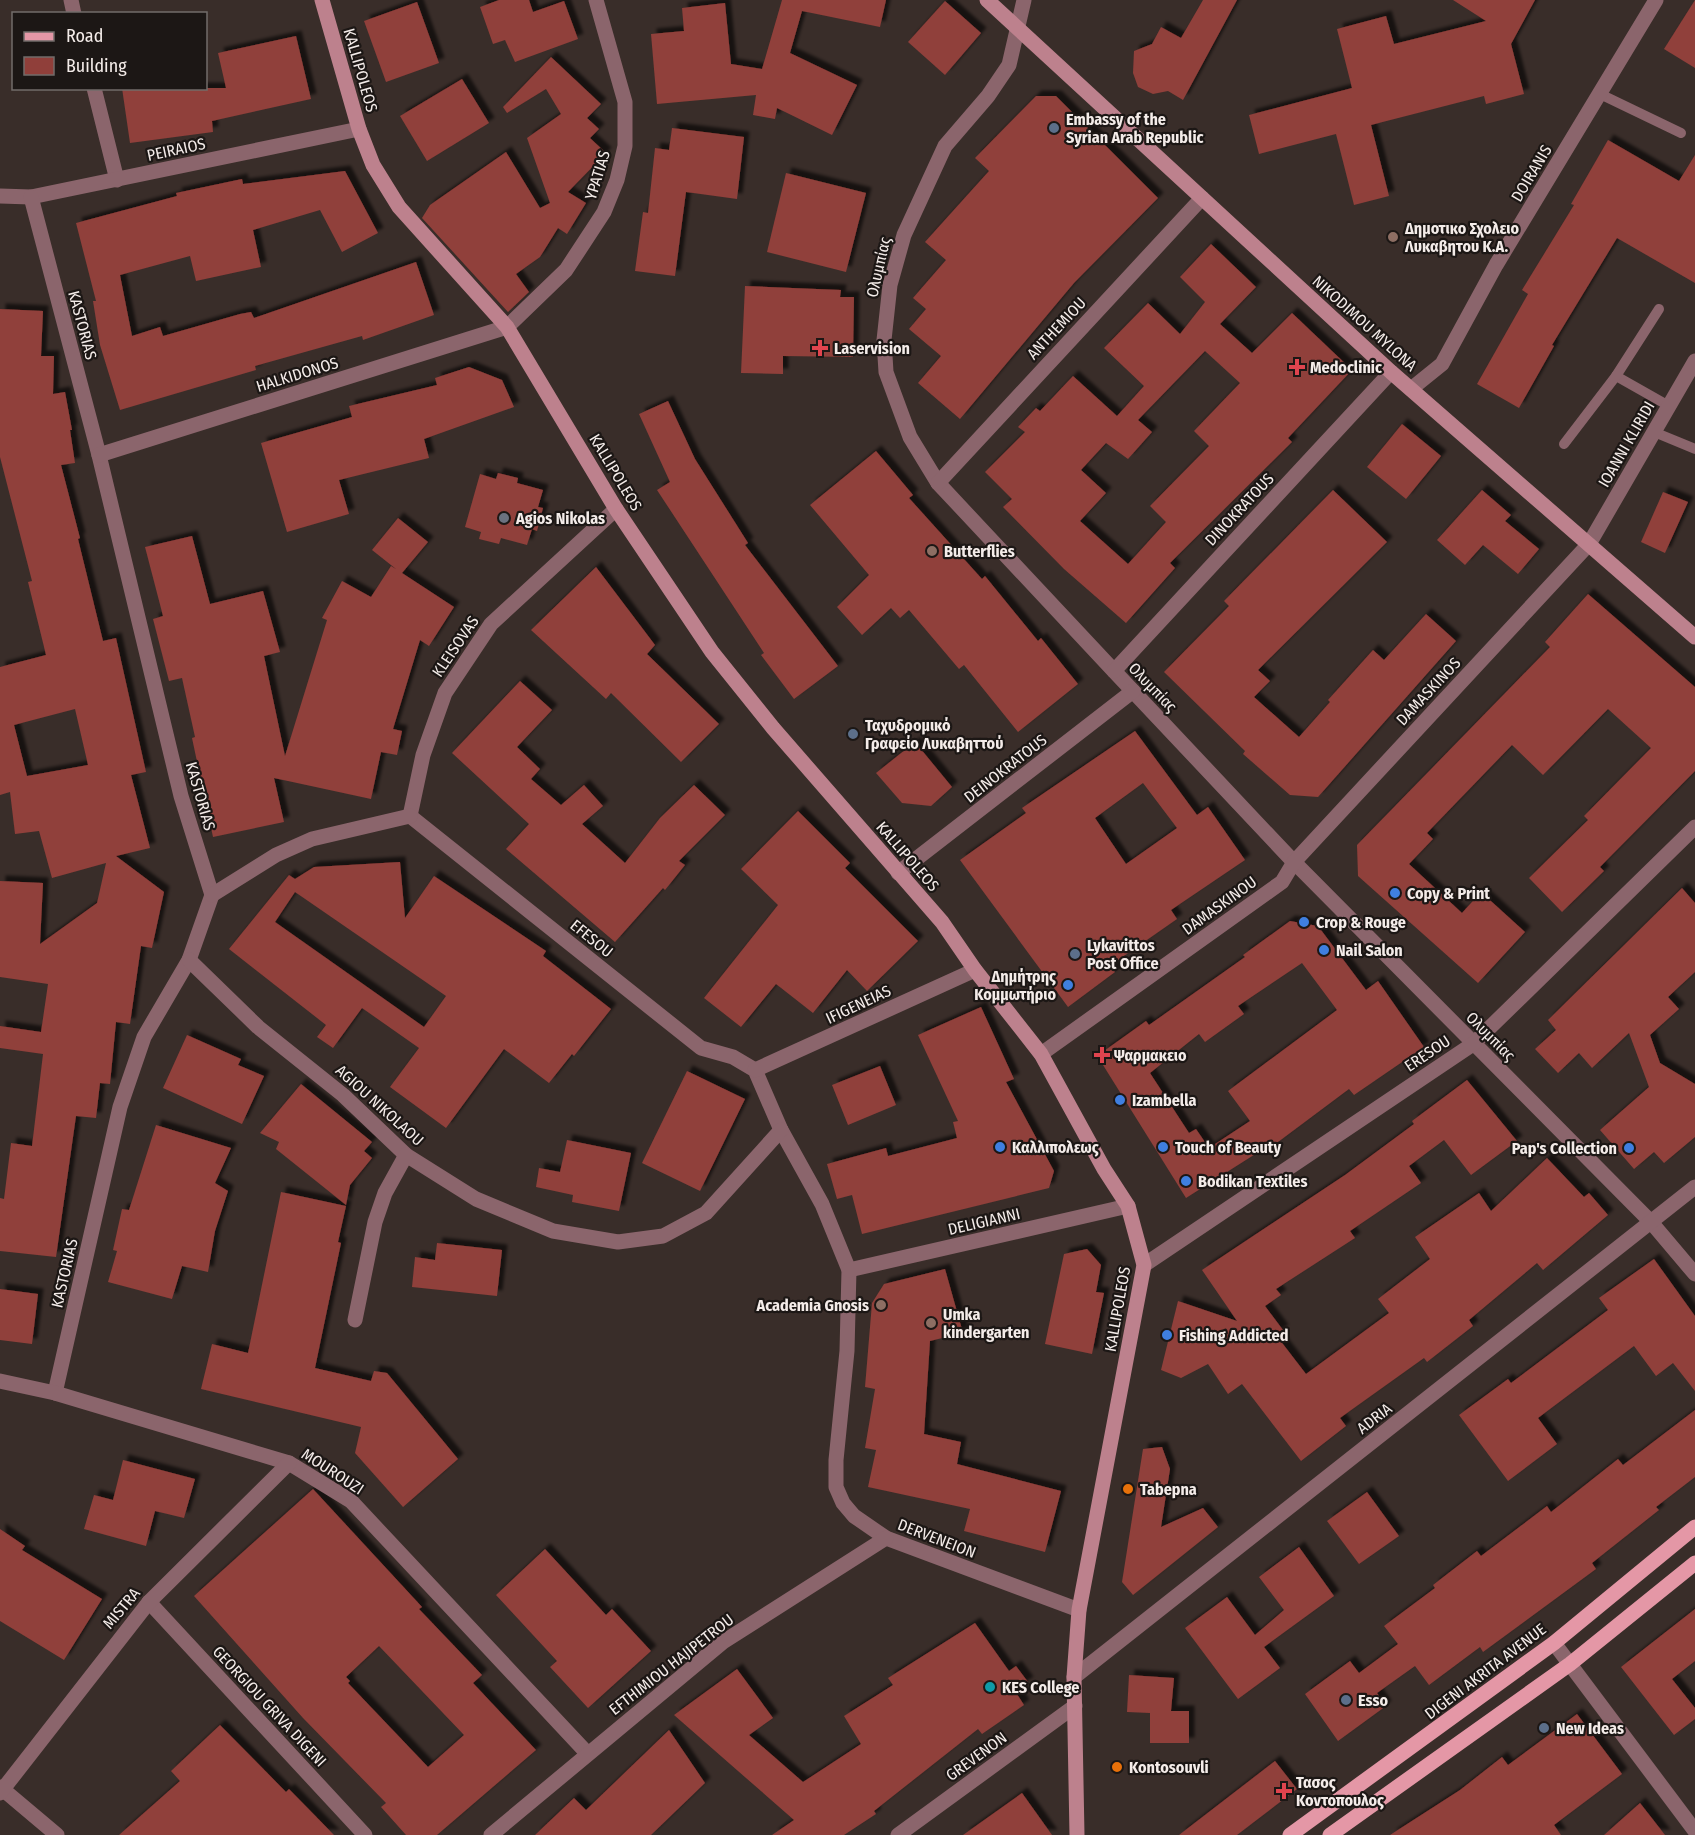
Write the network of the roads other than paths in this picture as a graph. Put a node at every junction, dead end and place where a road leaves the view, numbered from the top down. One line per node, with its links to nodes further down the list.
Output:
1 (322, 0): 9 (main road, KALLIPOLEOS)
2 (596, 0): 16 (street, YPATIAS)
3 (987, 0): 6 (main road, NIKODIMOU MYLONA)
4 (1024, 0): 6 (street, Ολυμπίας)
5 (1656, 0): 8 (street, DOIRANIS)
6 (1019, 28): 14 (main road, NIKODIMOU MYLONA); 26 (street, Ολυμπίας)
7 (94, 90): 11 (street)
8 (1600, 94): 10 (lane); 20 (street, DOIRANIS)
9 (359, 129): 11 (street, PEIRAIOS); 16 (main road, KALLIPOLEOS)
10 (1681, 133)
11 (117, 180): 13 (street, PEIRAIOS)
12 (0, 196): 13 (street, PEIRAIOS)
13 (31, 197): 25 (street, KASTORIAS)
14 (1202, 198): 18 (main road, NIKODIMOU MYLONA); 26 (street, ANTHEMIOU)
15 (1659, 309): 19 (lane)
16 (507, 327): 25 (street, HALKIDONOS); 27 (main road, KALLIPOLEOS)
17 (1695, 361): 21 (street, IOANNI KLIRIDI)
18 (1391, 372): 20 (main road, NIKODIMOU MYLONA); 30 (street, DINOKRATOUS)
19 (1616, 376): 21 (lane); 23 (lane)
20 (1411, 389): 28 (main road, NIKODIMOU MYLONA)
21 (1669, 406): 22 (street, IOANNI KLIRIDI)
22 (1654, 432): 24 (lane); 28 (street, IOANNI KLIRIDI)
23 (1564, 444)
24 (1695, 449)
25 (99, 455): 36 (street, KASTORIAS)
26 (938, 483): 30 (street, Ολυμπίας)
27 (616, 509): 32 (street, KLEISOVAS); 35 (main road, KALLIPOLEOS)
28 (1589, 544): 29 (main road, NIKODIMOU MYLONA); 34 (street, DAMASKINOS)
29 (1695, 637)
30 (1114, 671): 31 (street, Ολυμπίας)
31 (1133, 691): 34 (street, Ολυμπίας); 35 (street, DEINOKRATOUS)
32 (410, 816): 36 (street); 41 (street, EFESOU)
33 (1695, 827): 39 (street, ERESOU)
34 (1294, 862): 39 (street, Ολυμπίας); 40 (street, DAMASKINOU)
35 (898, 873): 38 (main road, KALLIPOLEOS)
36 (212, 895): 37 (street, KASTORIAS)
37 (189, 960): 43 (street, AGIOU NIKOLAOU); 52 (street, KASTORIAS)
38 (975, 970): 40 (main road, KALLIPOLEOS); 41 (street, IFIGENEIAS)
39 (1473, 1044): 46 (street, Ολυμπίας); 47 (street, ERESOU)
40 (1041, 1054): 45 (main road, KALLIPOLEOS)
41 (755, 1070): 42 (street)
42 (780, 1130): 43 (street, AGIOU NIKOLAOU); 48 (street)
43 (406, 1155): 50 (street)
44 (1695, 1187): 46 (street, ADRIA)
45 (1128, 1206): 47 (main road, KALLIPOLEOS); 48 (street, DELIGIANNI)
46 (1651, 1222): 49 (street, Ολυμπίας); 61 (street, ADRIA)
47 (1144, 1265): 58 (main road, KALLIPOLEOS)
48 (849, 1270): 55 (street, DERVENEION)
49 (1695, 1274)
50 (355, 1320)
51 (0, 1381): 52 (street, MOUROUZI)
52 (55, 1393): 53 (street, MOUROUZI)
53 (289, 1463): 57 (street, MISTRA); 65 (street, MOUROUZI)
54 (1695, 1527): 59 (main road, DIGENI AKRITA AVENUE)
55 (886, 1538): 58 (street, DERVENEION); 65 (street, EFTHIMIOU HAJIPETROU)
56 (1695, 1563): 60 (main road)
57 (149, 1602): 66 (street, MISTRA); 69 (street, GEORGIOU GRIVA DIGENI)
58 (1080, 1611): 61 (main road, KALLIPOLEOS)
59 (1554, 1643): 60 (street); 73 (main road, DIGENI AKRITA AVENUE)
60 (1570, 1664): 62 (main road); 63 (street)
61 (1074, 1677): 64 (main road, KALLIPOLEOS)
62 (1549, 1679): 63 (street); 74 (main road)
63 (1586, 1685): 67 (street)
64 (1075, 1706): 71 (street, GREVENON); 72 (main road, KALLIPOLEOS)
65 (587, 1753): 70 (street, EFTHIMIOU HAJIPETROU)
66 (0, 1789): 68 (street)
67 (1695, 1831)
68 (57, 1835)
69 (365, 1835)
70 (491, 1835)
71 (898, 1835)
72 (1077, 1835)
73 (1290, 1835)
74 (1330, 1835)

